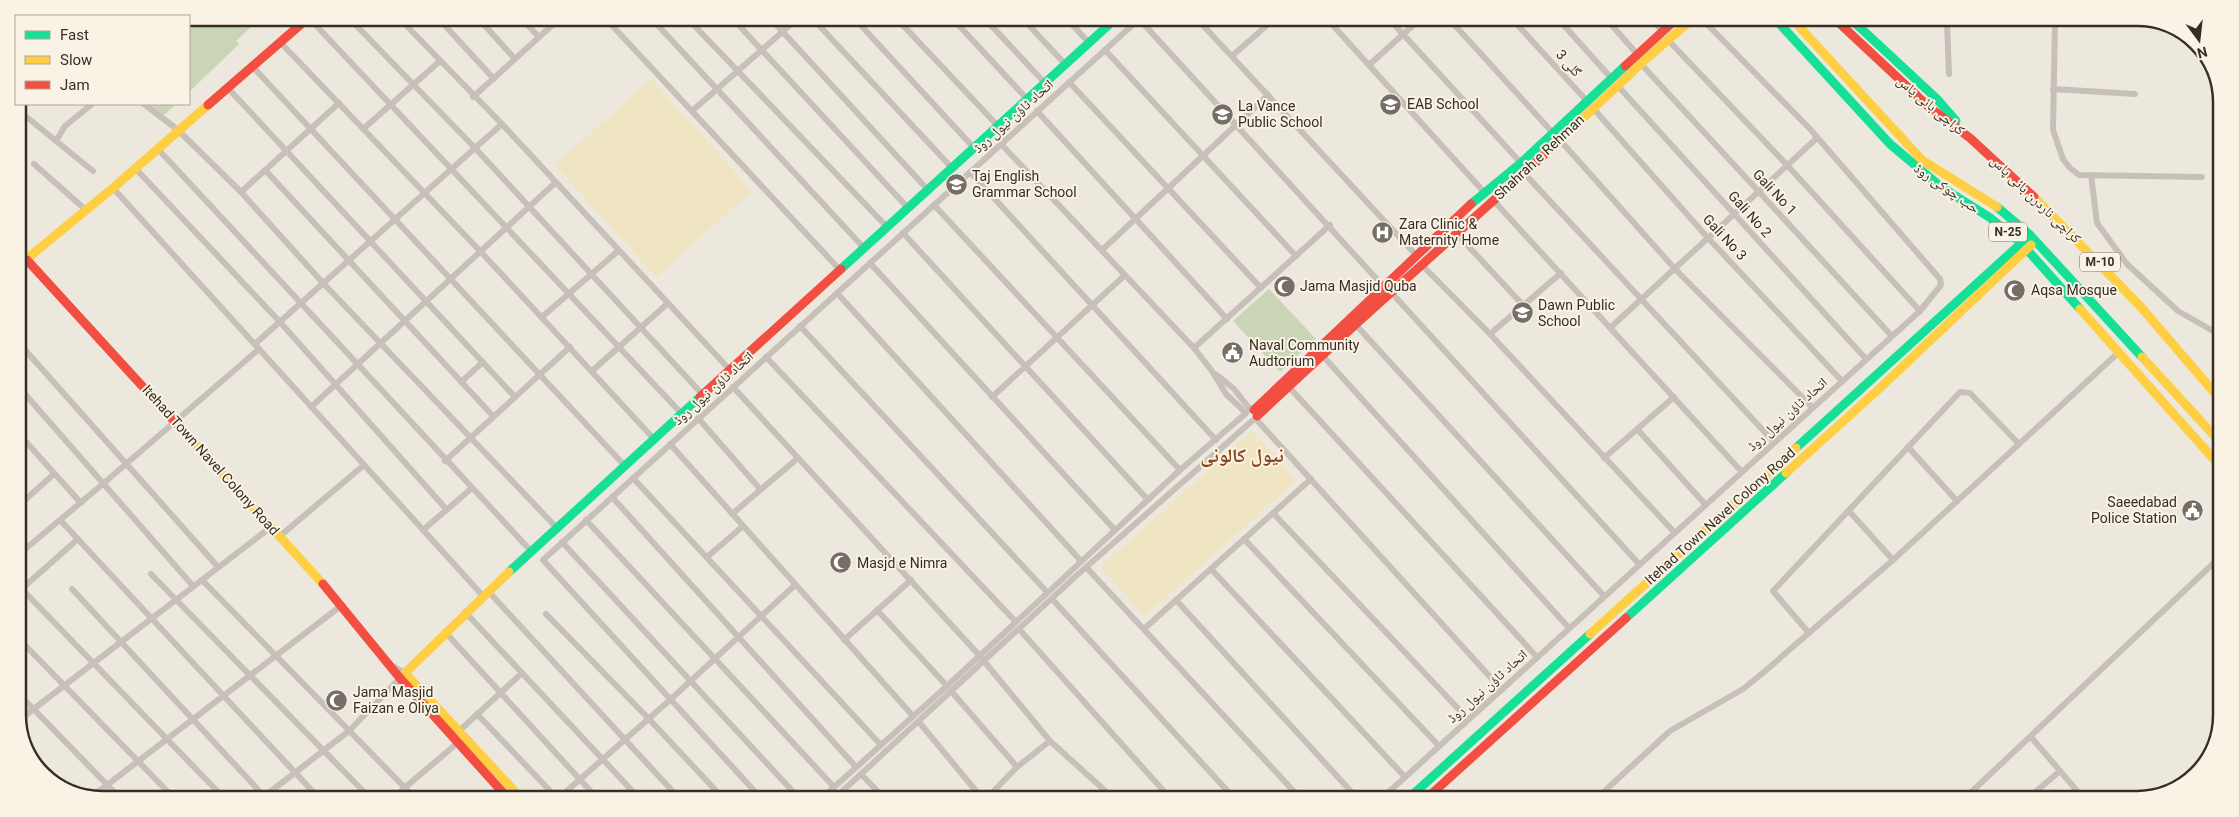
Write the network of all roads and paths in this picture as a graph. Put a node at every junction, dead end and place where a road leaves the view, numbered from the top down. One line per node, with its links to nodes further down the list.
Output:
1 (299, 26): 48 (main road)
2 (316, 26): 75 (street)
3 (357, 26): 66 (street)
4 (407, 26): 55 (street)
5 (445, 26): 62 (street)
6 (485, 26): 54 (street)
7 (529, 26): 47 (street)
8 (551, 26): 47 (street)
9 (613, 26): 79 (street)
10 (658, 26): 68 (street)
11 (694, 26): 60 (street)
12 (740, 26): 50 (street)
13 (777, 26): 44 (street)
14 (789, 26): 44 (street)
15 (820, 26): 102 (street)
16 (861, 26): 95 (street)
17 (904, 26): 84 (street)
18 (960, 26): 73 (street)
19 (991, 26): 65 (street)
20 (1030, 26): 56 (street)
21 (1073, 26): 49 (street)
22 (1106, 26): 49 (main road)
23 (1132, 26): 51 (street, اتحاد ٹاؤن نیول روڈ)
24 (1145, 26): 83 (street)
25 (1204, 26): 53 (street)
26 (1262, 26): 53 (street)
27 (1333, 26): 58 (street)
28 (1396, 26): 45 (street)
29 (1412, 26): 45 (street)
30 (1456, 26): 88 (street)
31 (1519, 26): 76 (street, گلی 3)
32 (1564, 26): 64 (street, Gali No 2)
33 (1613, 26): 52 (street)
34 (1657, 26): 46 (street)
35 (1671, 26): 46 (main road, Shahrah e Rehman)
36 (1681, 26): 46 (main road, Shahrah e Rehman)
37 (1709, 26): 89 (street, اتحاد ٹاؤن نیول روڈ)
38 (1782, 26): 134 (main road, حب چوکی روڈ / N-25)
39 (1799, 26): 132 (main road)
40 (1842, 26): 90 (main road, کراچی بائی پاس / M-10)
41 (1858, 26): 90 (main road, کراچی بائی پاس / M-10)
42 (1947, 26): 61 (street)
43 (2055, 26): 69 (street)
44 (783, 32): 50 (street); 113 (street)
45 (1403, 34): 58 (street); 98 (street)
46 (1665, 35): 52 (main road, Shahrah e Rehman); 57 (main road, Shahrah e Rehman); 100 (street)
47 (539, 37): 54 (street)
48 (280, 42): 59 (main road); 74 (street)
49 (1089, 43): 56 (main road)
50 (762, 50): 60 (street); 121 (street)
51 (1105, 50): 63 (street, اتحاد ٹاؤن نیول روڈ); 97 (street)
52 (1638, 54): 64 (main road, Shahrah e Rehman)
53 (1232, 56): 71 (street)
54 (515, 59): 62 (street)
55 (440, 61): 66 (street); 72 (street)
56 (1066, 64): 65 (main road)
57 (1641, 64): 64 (main road, Shahrah e Rehman); 116 (street, Gali No 1)
58 (1369, 65): 115 (street)
59 (252, 66): 67 (main road); 87 (street)
60 (737, 72): 68 (street); 127 (street)
61 (1949, 74)
62 (494, 79): 72 (street)
63 (1069, 82): 80 (street, اتحاد ٹاؤن نیول روڈ); 112 (street)
64 (1614, 82): 76 (main road, Shahrah e Rehman); 123 (street, Gali No 2)
65 (1045, 83): 73 (main road)
66 (414, 84): 75 (street); 94 (street)
67 (227, 87): 86 (main road); 96 (street)
68 (717, 89): 79 (street); 135 (street)
69 (2053, 89): 70 (street); 108 (street)
70 (2135, 94)
71 (1268, 95): 83 (street); 140 (street)
72 (474, 97): 82 (street)
73 (1028, 99): 84 (main road)
74 (339, 103): 85 (street); 87 (street)
75 (391, 104): 85 (street); 103 (street)
76 (1589, 104): 88 (main road, Shahrah e Rehman); 131 (street, Gali No 3)
77 (91, 105): 91 (street)
78 (145, 105): 86 (street)
79 (692, 111): 146 (street)
80 (1037, 111): 92 (street, اتحاد ٹاؤن نیول روڈ); 124 (street)
81 (26, 117): 91 (street)
82 (502, 124): 94 (street); 110 (street)
83 (1236, 124): 97 (street); 126 (street)
84 (998, 126): 95 (main road)
85 (363, 129): 117 (street)
86 (178, 130): 93 (main road); 114 (street)
87 (310, 130): 96 (street); 125 (street)
88 (1556, 136): 98 (main road, Shahrah e Rehman); 107 (main road, Shahrah e Rehman); 145 (street)
89 (1817, 138): 100 (street); 162 (street, اتحاد ٹاؤن نیول روڈ)
90 (1970, 138): 196 (main road, کراچی ناردرن بائی پاس / M-10)
91 (56, 141): 105 (street)
92 (1001, 144): 106 (street, اتحاد ٹاؤن نیول روڈ); 136 (street)
93 (157, 148): 101 (main road); 158 (street)
94 (475, 148): 103 (street); 120 (street)
95 (974, 148): 102 (main road)
96 (286, 150): 104 (street); 133 (street)
97 (1203, 155): 112 (street); 139 (street)
98 (1521, 163): 115 (main road, Shahrah e Rehman)
99 (34, 164): 122 (street)
100 (1787, 165): 116 (street); 162 (street)
101 (135, 168): 111 (main road); 165 (street)
102 (952, 168): 113 (main road)
103 (452, 169): 117 (street); 128 (street)
104 (265, 170): 114 (street); 142 (street)
105 (93, 171)
106 (970, 172): 119 (street, اتحاد ٹاؤن نیول روڈ); 160 (street)
107 (1524, 173): 118 (main road, Shahrah e Rehman); 156 (street)
108 (2091, 175): 109 (street); 171 (street)
109 (2202, 177)
110 (555, 183): 120 (street); 137 (street)
111 (113, 188): 122 (main road); 176 (street)
112 (1168, 188): 124 (street); 152 (street)
113 (928, 190): 121 (main road)
114 (242, 192): 151 (street)
115 (1484, 192): 140 (main road, Shahrah e Rehman)
116 (1758, 192): 123 (street); 173 (street, Gali No 1)
117 (425, 193): 125 (street); 138 (street)
118 (1493, 200): 130 (main road, Shahrah e Rehman); 147 (street)
119 (934, 205): 129 (street, اتحاد ٹاؤن نیول روڈ); 174 (street)
120 (529, 207): 128 (street); 148 (street)
121 (908, 208): 127 (main road)
122 (86, 210): 141 (main road)
123 (1734, 215): 131 (street); 184 (street, Gali No 2)
124 (1135, 218): 136 (street); 164 (street)
125 (395, 220): 133 (street); 150 (street)
126 (1330, 226): 139 (street); 153 (street)
127 (887, 227): 135 (main road)
128 (507, 228): 138 (street); 154 (street)
129 (903, 233): 143 (street, اتحاد ٹاؤن نیول روڈ); 187 (street)
130 (1456, 233): 144 (main road, Shahrah e Rehman); 161 (street)
131 (1708, 238): 145 (street); 191 (street, Gali No 3)
132 (2033, 238): 134 (main road, Itehad Town Navel Colony Road); 210 (main road)
133 (370, 242): 142 (street); 157 (street)
134 (2024, 246): 181 (main road, حب چوکی روڈ / N-25); 373 (main road, Itehad Town Navel Colony Road); 374 (main road, Itehad Town Navel Colony Road)
135 (864, 248): 146 (main road)
136 (1102, 250): 149 (street)
137 (618, 251): 148 (street); 159 (street)
138 (481, 252): 150 (street); 163 (street)
139 (1296, 256): 152 (street)
140 (1416, 256): 153 (main road, Shahrah e Rehman)
141 (27, 260): 208 (main road, Itehad Town Navel Colony Road)
142 (348, 261): 151 (street); 166 (street)
143 (870, 262): 155 (street, اتحاد ٹاؤن نیول روڈ); 200 (street)
144 (1421, 264): 153 (main road, Shahrah e Rehman); 172 (street)
145 (1675, 269): 156 (street); 203 (street)
146 (840, 270): 188 (main road)
147 (1561, 273): 161 (street); 170 (street)
148 (590, 274): 154 (street); 169 (street)
149 (1125, 275): 160 (street); 179 (street)
150 (451, 279): 157 (street); 190 (street)
151 (323, 283): 158 (street); 175 (street)
152 (1261, 288): 164 (street)
153 (1387, 289): 167 (main road, Shahrah e Rehman); 205 (main road, Shahrah e Rehman); 261 (street)
154 (568, 293): 163 (street); 178 (street)
155 (836, 293): 168 (street, اتحاد ٹاؤن نیول روڈ); 260 (street)
156 (1640, 299): 170 (street); 215 (street)
157 (426, 302): 166 (street); 185 (street)
158 (301, 303): 165 (street); 186 (street)
159 (667, 304): 169 (street); 188 (street)
160 (1093, 305): 174 (street); 213 (street)
161 (1523, 305): 172 (street)
162 (1920, 310): 173 (street, اتحاد ٹاؤن نیول روڈ)
163 (542, 317): 177 (street)
164 (1227, 318): 179 (street)
165 (280, 322): 176 (street); 193 (street)
166 (405, 322): 175 (street); 192 (street)
167 (1355, 324): 182 (main road, Shahrah e Rehman); 276 (street)
168 (800, 326): 183 (street, اتحاد ٹاؤن نیول روڈ); 273 (street)
169 (640, 327): 178 (street); 198 (street)
170 (1611, 327): 201 (street)
171 (2213, 331)
172 (1490, 334): 220 (street)
173 (1891, 335): 184 (street, اتحاد ٹاؤن نیول روڈ)
174 (1058, 338): 187 (street); 226 (street)
175 (381, 343): 186 (street); 211 (street)
176 (257, 346): 202 (street); 208 (street)
177 (570, 347): 189 (street); 190 (street)
178 (618, 347): 189 (street); 204 (street)
179 (1194, 348): 205 (street)
180 (26, 351): 223 (street)
181 (2118, 353): 217 (street); 221 (main road, حب چوکی روڈ / N-25)
182 (1322, 356): 194 (main road, Shahrah e Rehman); 288 (street)
183 (766, 357): 195 (street, اتحاد ٹاؤن نیول روڈ); 286 (street)
184 (1866, 359): 191 (street, اتحاد ٹاؤن نیول روڈ)
185 (483, 362): 192 (street); 199 (street)
186 (358, 364): 193 (street); 222 (street)
187 (1026, 367): 200 (street); 236 (street)
188 (730, 370): 198 (main road)
189 (592, 371): 212 (street)
190 (539, 375): 199 (street); 225 (street)
191 (1842, 381): 203 (street, اتحاد ٹاؤن نیول روڈ)
192 (461, 382): 206 (street)
193 (334, 386): 202 (street); 240 (street)
194 (1288, 386): 205 (main road, Shahrah e Rehman); 298 (street)
195 (733, 387): 207 (street, اتحاد ٹاؤن نیول روڈ); 219 (street)
196 (2213, 391)
197 (26, 395): 231 (street)
198 (703, 395): 204 (main road)
199 (515, 397): 206 (street)
200 (992, 397): 250 (street)
201 (1674, 397): 209 (street); 227 (street)
202 (311, 407): 224 (street)
203 (1812, 407): 215 (street, اتحاد ٹاؤن نیول روڈ)
204 (682, 414): 212 (main road)
205 (1252, 415): 213 (street); 230 (street); 264 (street)
206 (493, 416): 211 (street)
207 (698, 418): 216 (street, اتحاد ٹاؤن نیول روڈ); 233 (street)
208 (176, 422): 223 (street); 246 (main road, Itehad Town Navel Colony Road)
209 (1636, 429): 220 (street); 239 (street)
210 (2213, 434)
211 (469, 438): 222 (street); 248 (street)
212 (654, 439): 225 (main road)
213 (1216, 440): 226 (street)
214 (26, 442): 228 (street)
215 (1774, 442): 227 (street, اتحاد ٹاؤن نیول روڈ)
216 (670, 444): 229 (street, اتحاد ٹاؤن نیول روڈ); 243 (street)
217 (2019, 444): 218 (street); 237 (street)
218 (1908, 447): 237 (street); 241 (street)
219 (798, 458): 233 (street); 268 (street)
220 (1604, 458): 251 (street)
221 (2213, 458)
222 (445, 460): 232 (street)
223 (126, 464): 231 (street); 263 (street)
224 (364, 465): 249 (street); 252 (street)
225 (626, 466): 248 (main road)
226 (1180, 470): 236 (street)
227 (1741, 471): 239 (street, اتحاد ٹاؤن نیول روڈ)
228 (54, 474): 235 (street); 238 (street)
229 (633, 478): 234 (street, اتحاد ٹاؤن نیول روڈ); 258 (street)
230 (1311, 479): 242 (street); 308 (street)
231 (104, 483): 238 (street); 271 (street)
232 (472, 488): 240 (street); 257 (street)
233 (760, 489): 243 (street)
234 (612, 497): 244 (street, اتحاد ٹاؤن نیول روڈ); 292 (street)
235 (26, 499)
236 (1148, 500): 250 (street)
237 (1957, 501): 259 (street)
238 (81, 503): 245 (street)
239 (1705, 504): 251 (street, اتحاد ٹاؤن نیول روڈ)
240 (447, 510): 249 (street)
241 (1849, 511): 259 (street); 291 (street)
242 (1273, 513): 253 (street); 318 (street)
243 (732, 514): 247 (street)
244 (586, 520): 255 (street, اتحاد ٹاؤن نیول روڈ); 299 (street)
245 (60, 521): 254 (street); 256 (street)
246 (271, 526): 252 (main road, Itehad Town Navel Colony Road); 263 (street)
247 (743, 526): 258 (street); 270 (street)
248 (557, 528): 257 (main road)
249 (423, 530): 274 (street)
250 (1115, 530): 260 (street)
251 (1674, 532): 261 (street, اتحاد ٹاؤن نیول روڈ)
252 (280, 536): 280 (main road, Itehad Town Navel Colony Road)
253 (1244, 539): 265 (street); 328 (street)
254 (78, 540): 269 (street); 285 (street)
255 (562, 542): 305 (street); 311 (street, اتحاد ٹاؤن نیول روڈ)
256 (26, 549)
257 (532, 552): 274 (main road)
258 (707, 557): 284 (street)
259 (1893, 560): 291 (street)
260 (1081, 561): 273 (street)
261 (1639, 564): 276 (street, اتحاد ٹاؤن نیول روڈ)
262 (2213, 564): 323 (street)
263 (218, 567): 267 (street)
264 (1086, 567): 278 (street); 287 (street)
265 (1211, 568): 279 (street); 337 (street)
266 (151, 574): 277 (street)
267 (202, 580): 271 (street); 297 (street)
268 (911, 580): 281 (street); 296 (street)
269 (26, 582)
270 (795, 585): 284 (street); 293 (street)
271 (193, 586): 277 (street)
272 (72, 589): 294 (street)
273 (1047, 592): 286 (street)
274 (485, 594): 282 (main road); 325 (street)
275 (26, 595): 301 (street)
276 (1604, 596): 288 (street, اتحاد ٹاؤن نیول روڈ)
277 (176, 599): 285 (street); 303 (street)
278 (1052, 599): 289 (street); 369 (street)
279 (1176, 600): 287 (street); 371 (street)
280 (342, 605): 297 (street); 304 (main road, Itehad Town Navel Colony Road)
281 (877, 610): 293 (street); 307 (street)
282 (466, 612): 290 (main road); 302 (street)
283 (546, 614): 317 (street)
284 (762, 616): 292 (street); 327 (street)
285 (152, 618): 294 (street); 310 (street)
286 (1015, 621): 296 (street)
287 (1145, 628): 370 (street)
288 (1569, 628): 298 (street, اتحاد ٹاؤن نیول روڈ)
289 (1019, 629): 300 (street); 368 (street)
290 (444, 632): 304 (main road); 309 (street)
291 (1810, 633): 375 (street)
292 (739, 637): 299 (street); 332 (street)
293 (844, 640): 316 (street)
294 (121, 642): 301 (street); 319 (street)
295 (26, 646): 306 (street)
296 (979, 655): 300 (street); 307 (street)
297 (276, 656): 303 (street); 321 (street)
298 (1537, 657): 308 (street, اتحاد ٹاؤن نیول روڈ)
299 (715, 659): 305 (street); 340 (street)
300 (985, 662): 307 (street); 326 (street)
301 (93, 663): 306 (street); 324 (street)
302 (522, 673): 309 (street); 330 (street)
303 (250, 675): 310 (street); 329 (street)
304 (402, 675): 321 (street); 322 (main road, Itehad Town Navel Colony Road)
305 (691, 681): 311 (street); 361 (street)
306 (64, 685): 313 (street); 331 (street)
307 (949, 689): 316 (street); 320 (street); 333 (street)
308 (1502, 690): 318 (street, اتحاد ٹاؤن نیول روڈ)
309 (500, 692): 314 (street); 338 (street)
310 (223, 696): 319 (street); 335 (street)
311 (671, 699): 317 (street); 360 (street, اتحاد ٹاؤن نیول روڈ)
312 (26, 702): 313 (street)
313 (33, 709): 315 (street); 339 (street)
314 (477, 714): 322 (street); 354 (street)
315 (26, 715)
316 (913, 716): 327 (street)
317 (649, 719): 325 (street); 359 (street)
318 (1468, 719): 328 (street, اتحاد ٹاؤن نیول روڈ)
319 (192, 720): 324 (street); 346 (street)
320 (919, 722): 336 (street); 365 (street)
321 (349, 731): 329 (street); 341 (street)
322 (460, 737): 341 (street); 352 (main road, Itehad Town Navel Colony Road); 353 (main road, Itehad Town Navel Colony Road)
323 (2031, 737): 334 (street); 376 (street)
324 (167, 739): 331 (street); 345 (street)
325 (625, 740): 330 (street); 358 (street)
326 (1050, 741): 333 (street); 367 (street)
327 (881, 745): 332 (street)
328 (1439, 746): 337 (street, اتحاد ٹاؤن نیول روڈ)
329 (324, 751): 335 (street); 349 (street)
330 (603, 759): 338 (street); 357 (street)
331 (138, 761): 339 (street); 344 (street)
332 (856, 767): 340 (street)
333 (1017, 767): 366 (street)
334 (2060, 771): 377 (street); 378 (street)
335 (295, 773): 347 (street); 348 (street)
336 (861, 774): 363 (street); 364 (street)
337 (1405, 777): 372 (street, اتحاد ٹاؤن نیول روڈ)
338 (580, 779): 355 (street); 356 (street)
339 (107, 785): 342 (street); 343 (street)
340 (834, 787): 362 (street)
341 (405, 788): 350 (street); 351 (street)
342 (100, 791)
343 (113, 791)
344 (167, 791)
345 (217, 791)
346 (260, 791)
347 (270, 791)
348 (312, 791)
349 (363, 791)
350 (401, 791)
351 (408, 791)
352 (502, 791)
353 (513, 791)
354 (550, 791)
355 (567, 791)
356 (591, 791)
357 (632, 791)
358 (672, 791)
359 (716, 791)
360 (754, 791)
361 (792, 791)
362 (829, 791)
363 (844, 791)
364 (877, 791)
365 (975, 791)
366 (994, 791)
367 (1105, 791)
368 (1164, 791)
369 (1227, 791)
370 (1294, 791)
371 (1351, 791)
372 (1390, 791)
373 (1417, 791)
374 (1435, 791)
375 (1605, 791)
376 (1973, 791)
377 (2037, 791)
378 (2077, 791)

